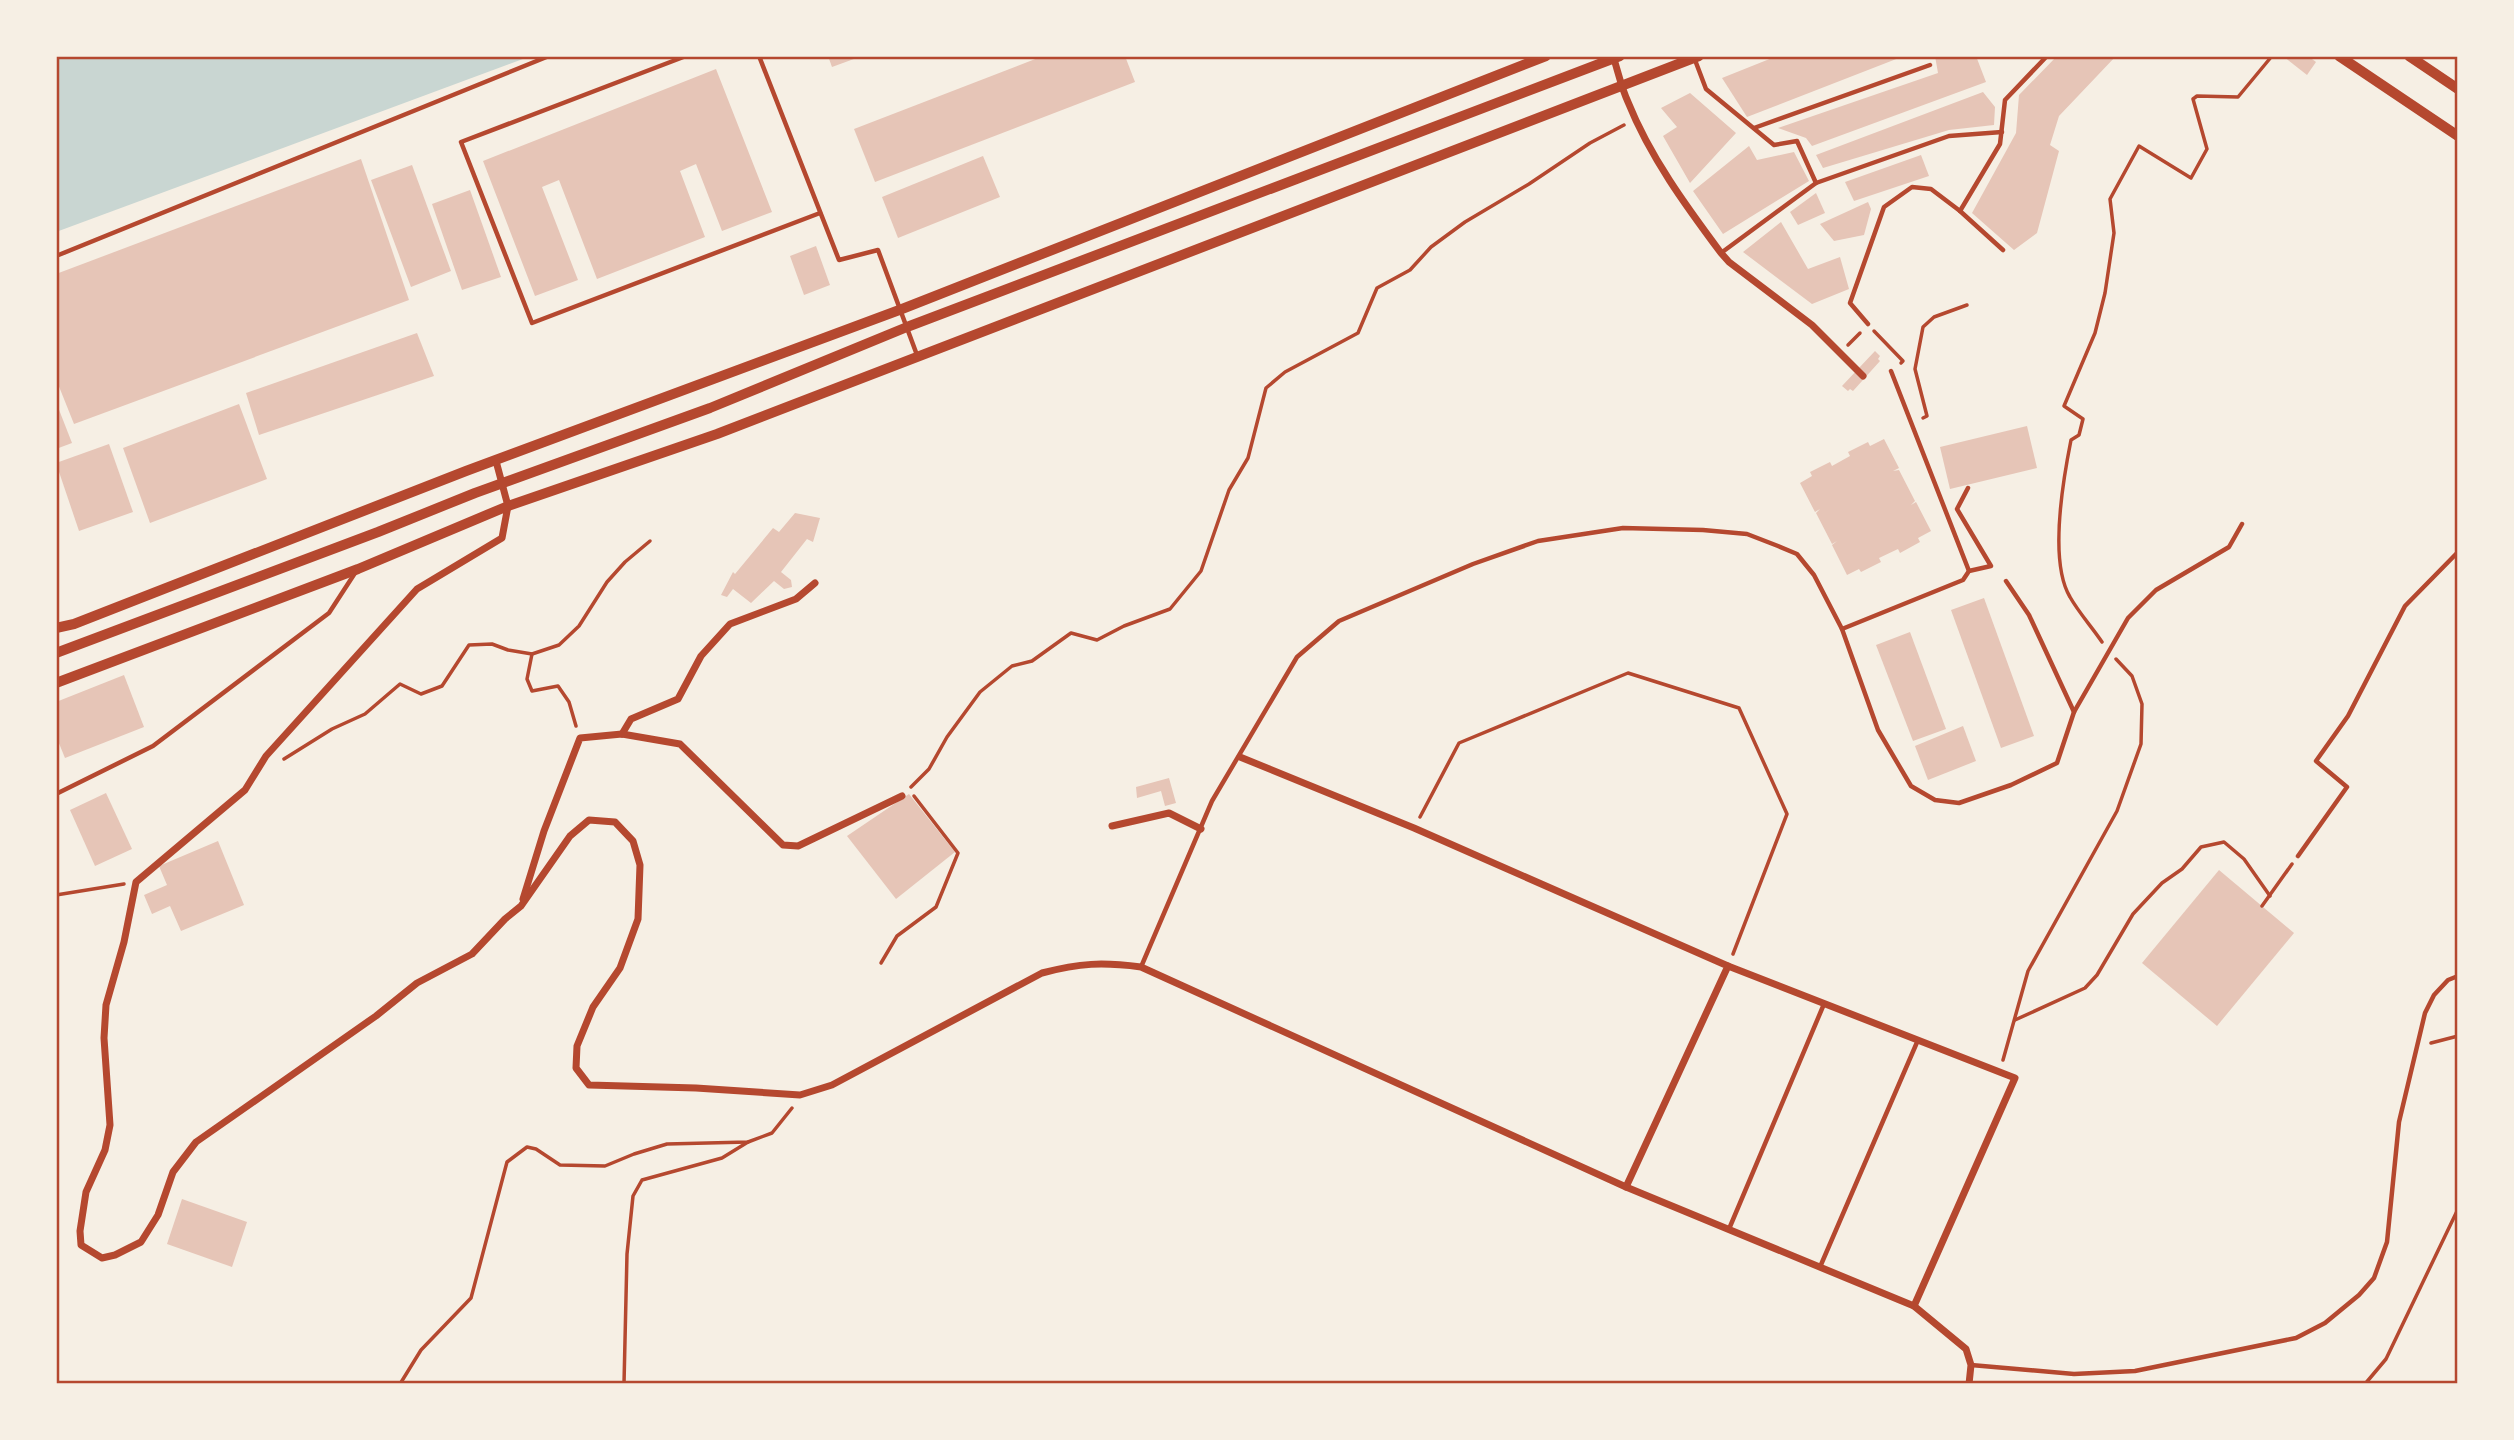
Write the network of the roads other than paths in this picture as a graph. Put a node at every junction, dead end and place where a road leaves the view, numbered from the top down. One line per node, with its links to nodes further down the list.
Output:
1 (549, 56): 21 (lane)
2 (686, 56): 18 (lane)
3 (759, 56): 18 (lane)
4 (1546, 56): 22 (street)
5 (2048, 56): 14 (lane)
6 (2339, 56): 15 (street)
7 (2409, 56): 12 (street)
8 (1616, 57): 11 (street); 24 (street)
9 (1695, 57): 11 (street); 13 (lane)
10 (1930, 65): 13 (lane)
11 (1621, 86): 20 (street); 25 (street)
12 (2458, 89)
13 (1753, 128): 16 (lane)
14 (2002, 131): 16 (lane); 17 (lane)
15 (2458, 136)
16 (1816, 183): 20 (lane)
17 (1960, 211): 19 (lane); 23 (lane)
18 (820, 213): 22 (lane)
19 (2003, 250)
20 (1721, 253): 27 (street)
21 (56, 256)
22 (902, 309): 24 (lane); 28 (street)
23 (1868, 324)
24 (907, 327): 25 (lane); 29 (street)
25 (917, 356): 31 (street)
26 (1891, 371): 35 (lane)
27 (1863, 376)
28 (496, 461): 29 (street); 38 (street)
29 (502, 483): 31 (street); 40 (street)
30 (1968, 488): 35 (lane)
31 (508, 506): 34 (street); 50 (street)
32 (2242, 524): 42 (lane)
33 (2458, 552): 49 (lane)
34 (358, 569): 41 (street); 45 (lane)
35 (1969, 571): 39 (lane)
36 (2006, 581): 42 (lane)
37 (815, 583): 43 (street)
38 (56, 628)
39 (1842, 629): 42 (lane); 44 (lane)
40 (56, 653)
41 (56, 683)
42 (2074, 712)
43 (622, 734): 46 (street); 50 (street)
44 (1240, 757): 48 (lane); 51 (street)
45 (56, 794)
46 (902, 796)
47 (1112, 826): 48 (street)
48 (1201, 828): 52 (lane)
49 (2298, 856)
50 (521, 906): 52 (street)
51 (1728, 966): 54 (street); 56 (street)
52 (1141, 967): 56 (street)
53 (2458, 976): 60 (lane)
54 (1825, 1004): 55 (street); 57 (lane)
55 (1918, 1040): 58 (lane); 59 (street)
56 (1626, 1187): 57 (street)
57 (1729, 1230): 58 (street)
58 (1820, 1267): 59 (street)
59 (1914, 1306): 60 (street)
60 (1971, 1365): 61 (street)
61 (1969, 1384)

